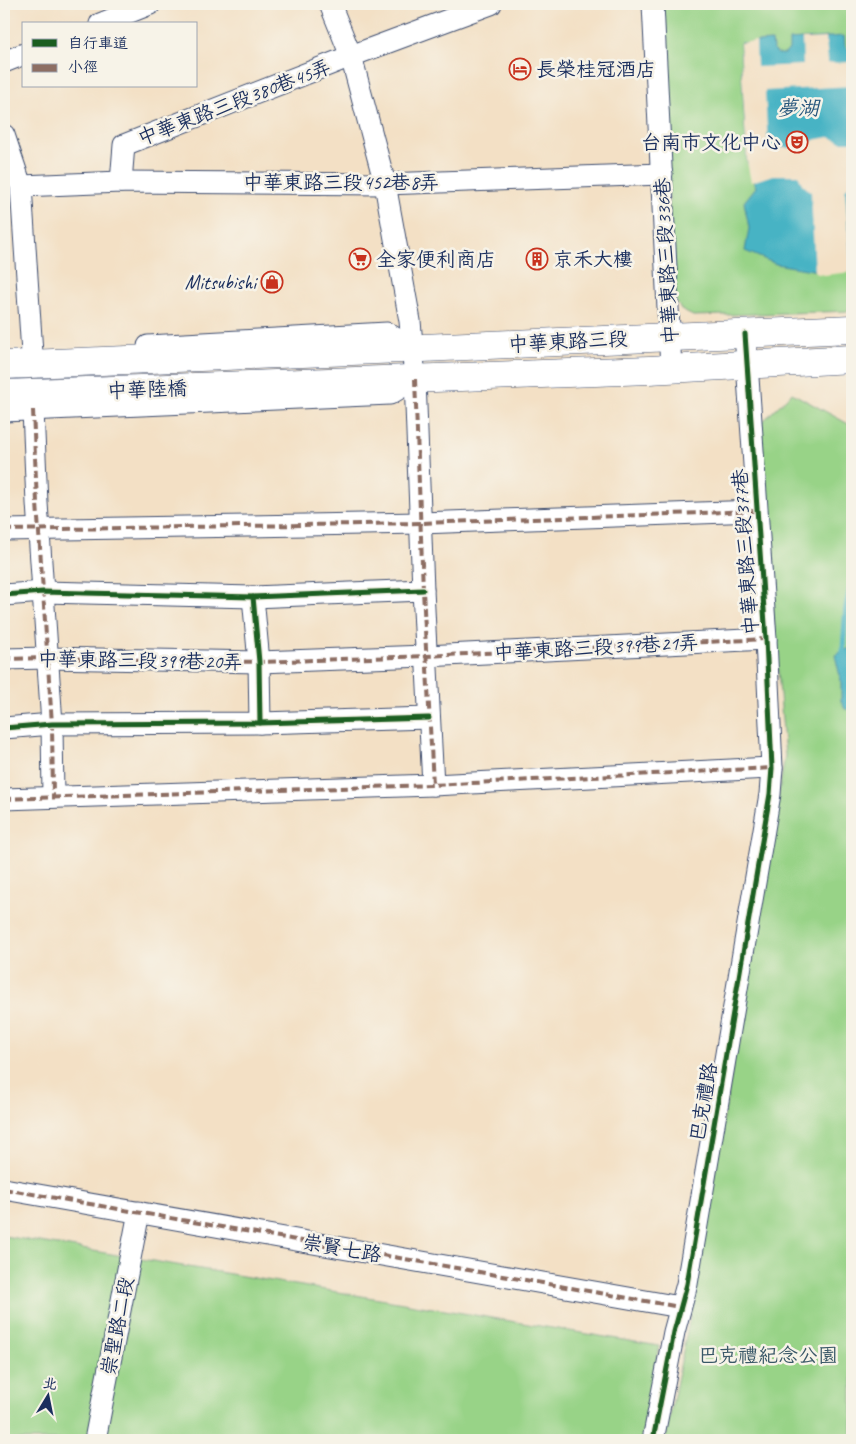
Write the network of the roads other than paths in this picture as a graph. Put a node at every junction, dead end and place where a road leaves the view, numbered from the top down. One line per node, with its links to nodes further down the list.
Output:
1 (150, 4): 5 (street)
2 (330, 4): 7 (street)
3 (491, 4): 7 (street)
4 (653, 4): 10 (street, 中華東路三段336巷)
5 (105, 22)
6 (22, 55): 8 (street)
7 (351, 56): 11 (street, 中華東路三段380巷45弄); 12 (street)
8 (4, 62)
9 (4, 135): 13 (street)
10 (662, 174): 12 (street, 中華東路三段452巷8弄); 16 (street, 中華東路三段336巷)
11 (121, 182): 12 (street, 中華東路三段452巷8弄); 13 (street, 中華東路三段452巷8弄)
12 (385, 184): 17 (street)
13 (21, 186): 19 (street)
14 (852, 329): 15 (main road, 中華東路三段)
15 (745, 334): 16 (main road, 中華東路三段); 23 (street, 中華東路三段377巷)
16 (670, 336): 17 (main road, 中華東路三段); 24 (street, 中華東路三段336巷)
17 (413, 349): 19 (street); 20 (main road, 中華東路三段); 25 (street)
18 (4, 353): 19 (street)
19 (32, 353)
20 (283, 355): 22 (main road, 中華陸橋)
21 (852, 359): 23 (main road, 中華東路三段)
22 (4, 365)
23 (747, 365): 24 (main road, 中華東路三段); 30 (street, 中華東路三段377巷)
24 (671, 369): 25 (main road, 中華東路三段)
25 (415, 379): 26 (main road, 中華東路三段); 28 (street); 31 (street)
26 (290, 384): 27 (main road, 中華陸橋)
27 (4, 394)
28 (33, 410): 29 (street); 32 (street)
29 (4, 411)
30 (756, 511): 31 (street); 38 (street, 中華東路三段377巷)
31 (421, 523): 32 (street); 34 (street)
32 (39, 528): 33 (street); 35 (street)
33 (4, 530)
34 (423, 590): 37 (street); 39 (street)
35 (43, 592): 36 (street); 37 (street); 40 (street)
36 (4, 595)
37 (253, 597): 42 (street)
38 (766, 639): 39 (street, 中華東路三段399巷21弄); 47 (street, 中華東路三段377巷)
39 (426, 656): 42 (street, 中華東路三段399巷20弄); 43 (street)
40 (47, 658): 41 (street, 中華東路三段399巷20弄); 42 (street, 中華東路三段399巷20弄); 45 (street)
41 (4, 659)
42 (259, 662): 44 (street)
43 (429, 718): 44 (street); 48 (street)
44 (260, 723): 45 (street)
45 (52, 724): 46 (street); 49 (street)
46 (4, 728)
47 (772, 768): 48 (street); 53 (street, 巴克禮路)
48 (433, 785): 49 (street)
49 (53, 797): 50 (street)
50 (4, 799)
51 (4, 1189): 52 (street, 崇賢七路)
52 (139, 1212): 53 (street, 崇賢七路); 54 (street, 崇聖路二段)
53 (680, 1307): 55 (street, 巴克禮路)
54 (96, 1440)
55 (653, 1440)

